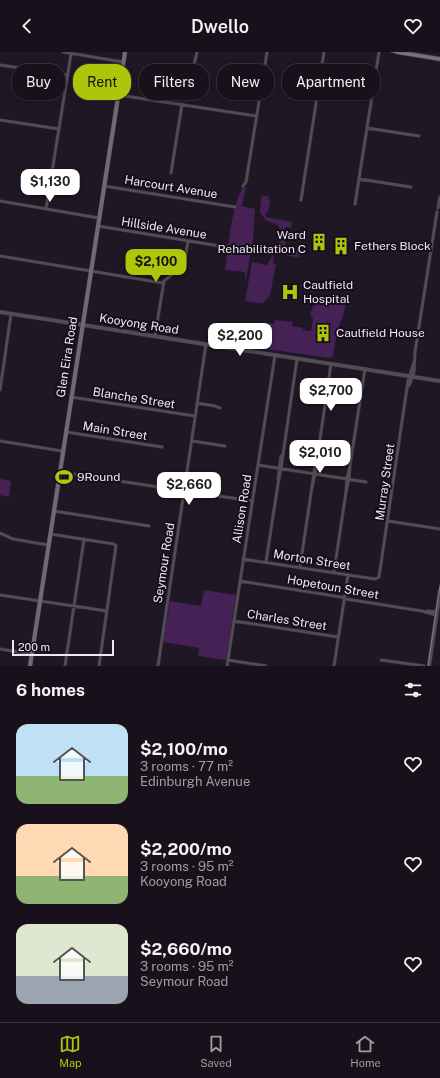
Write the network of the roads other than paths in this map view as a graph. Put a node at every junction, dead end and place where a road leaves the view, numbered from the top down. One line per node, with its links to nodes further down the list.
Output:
1 (63, 52): 9 (street)
2 (125, 52): 11 (main road, Glen Eira Road)
3 (197, 52): 12 (street)
4 (266, 52): 18 (street)
5 (324, 52): 29 (street)
6 (379, 52): 20 (street)
7 (397, 52): 8 (main road)
8 (407, 53): 10 (main road)
9 (71, 54): 11 (street); 14 (street)
10 (440, 58)
11 (123, 62)
12 (194, 64)
13 (0, 65): 14 (street)
14 (68, 75): 21 (street)
15 (131, 97): 17 (street)
16 (117, 100): 25 (main road, Glen Eira Road)
17 (182, 104): 18 (street); 23 (street)
18 (256, 116): 26 (street)
19 (0, 120): 21 (street)
20 (367, 128): 22 (street); 24 (street)
21 (59, 129): 34 (street)
22 (419, 136)
23 (171, 174)
24 (359, 179): 27 (street); 31 (street)
25 (104, 186): 32 (street, Harcourt Avenue); 36 (main road, Glen Eira Road)
26 (243, 186)
27 (411, 187)
28 (440, 196): 33 (street)
29 (301, 200)
30 (0, 201): 34 (street)
31 (355, 204)
32 (235, 207)
33 (438, 208)
34 (46, 209): 36 (street)
35 (437, 212): 52 (street, Murray Street)
36 (98, 218): 37 (main road, Glen Eira Road)
37 (97, 226): 38 (street, Hillside Avenue); 41 (main road, Glen Eira Road)
38 (188, 241): 39 (street, Hillside Avenue); 42 (street)
39 (227, 246)
40 (0, 256): 41 (street)
41 (90, 271): 42 (street); 45 (main road, Glen Eira Road)
42 (163, 283): 46 (street)
43 (0, 312): 44 (street, Kooyong Road)
44 (11, 314): 45 (street, Kooyong Road); 53 (street)
45 (82, 325): 46 (street, Kooyong Road); 56 (main road, Glen Eira Road)
46 (155, 336): 47 (street, Kooyong Road)
47 (206, 344): 48 (street, Kooyong Road); 57 (street, Seymour Road)
48 (274, 355): 49 (street, Kooyong Road); 66 (street, Allison Road)
49 (297, 359): 50 (street, Kooyong Road); 67 (street)
50 (331, 364): 51 (street, Kooyong Road); 69 (street)
51 (365, 369): 52 (street, Kooyong Road); 70 (street)
52 (411, 376): 54 (street, Kooyong Road); 75 (street, Murray Street)
53 (1, 378): 55 (street)
54 (440, 381)
55 (0, 390)
56 (71, 397): 59 (street, Blanche Street); 60 (main road, Glen Eira Road)
57 (197, 403): 58 (street); 59 (street, Seymour Road)
58 (220, 408)
59 (195, 416): 62 (street, Seymour Road)
60 (65, 432): 64 (street, Main Street); 65 (main road, Glen Eira Road)
61 (0, 441): 65 (street)
62 (192, 441): 63 (street); 72 (street, Seymour Road)
63 (225, 446)
64 (162, 447)
65 (62, 451): 68 (main road, Glen Eira Road)
66 (258, 465): 67 (street); 73 (street, Allison Road)
67 (280, 468): 69 (street); 83 (street)
68 (59, 472): 72 (street); 74 (main road, Glen Eira Road)
69 (314, 473): 70 (street); 84 (street)
70 (348, 479): 71 (street); 85 (street)
71 (366, 482)
72 (184, 491): 73 (street); 105 (street, Seymour Road)
73 (252, 501): 82 (street, Allison Road)
74 (53, 511): 76 (street); 79 (main road, Glen Eira Road)
75 (388, 522): 77 (street); 87 (street, Murray Street)
76 (149, 526)
77 (440, 529)
78 (0, 533): 81 (street)
79 (50, 534): 80 (street); 81 (main road, Glen Eira Road)
80 (84, 539): 93 (street); 94 (street)
81 (48, 545): 92 (main road, Glen Eira Road)
82 (243, 559): 83 (street, Morton Street); 88 (street, Allison Road)
83 (266, 562): 84 (street, Morton Street)
84 (300, 567): 85 (street, Morton Street)
85 (334, 572): 86 (street, Morton Street)
86 (348, 575): 87 (street, Morton Street); 91 (street)
87 (378, 578)
88 (240, 581): 91 (street, Hopetoun Street); 96 (street, Allison Road)
89 (440, 594): 95 (street)
90 (0, 595): 92 (street)
91 (344, 598): 95 (street, Hopetoun Street); 97 (street)
92 (40, 601): 93 (street); 99 (main road, Glen Eira Road)
93 (74, 605): 94 (street); 103 (street)
94 (107, 611): 104 (street)
95 (437, 613): 110 (street)
96 (234, 621): 97 (street, Charles Street); 100 (street, Allison Road)
97 (338, 637): 108 (street)
98 (0, 649): 99 (street)
99 (31, 654): 102 (main road, Glen Eira Road)
100 (228, 660): 106 (street, Allison Road); 107 (street)
101 (381, 660): 109 (street)
102 (30, 666)
103 (65, 666)
104 (98, 666)
105 (158, 666)
106 (227, 666)
107 (266, 666)
108 (334, 666)
109 (424, 666)
110 (429, 666)

